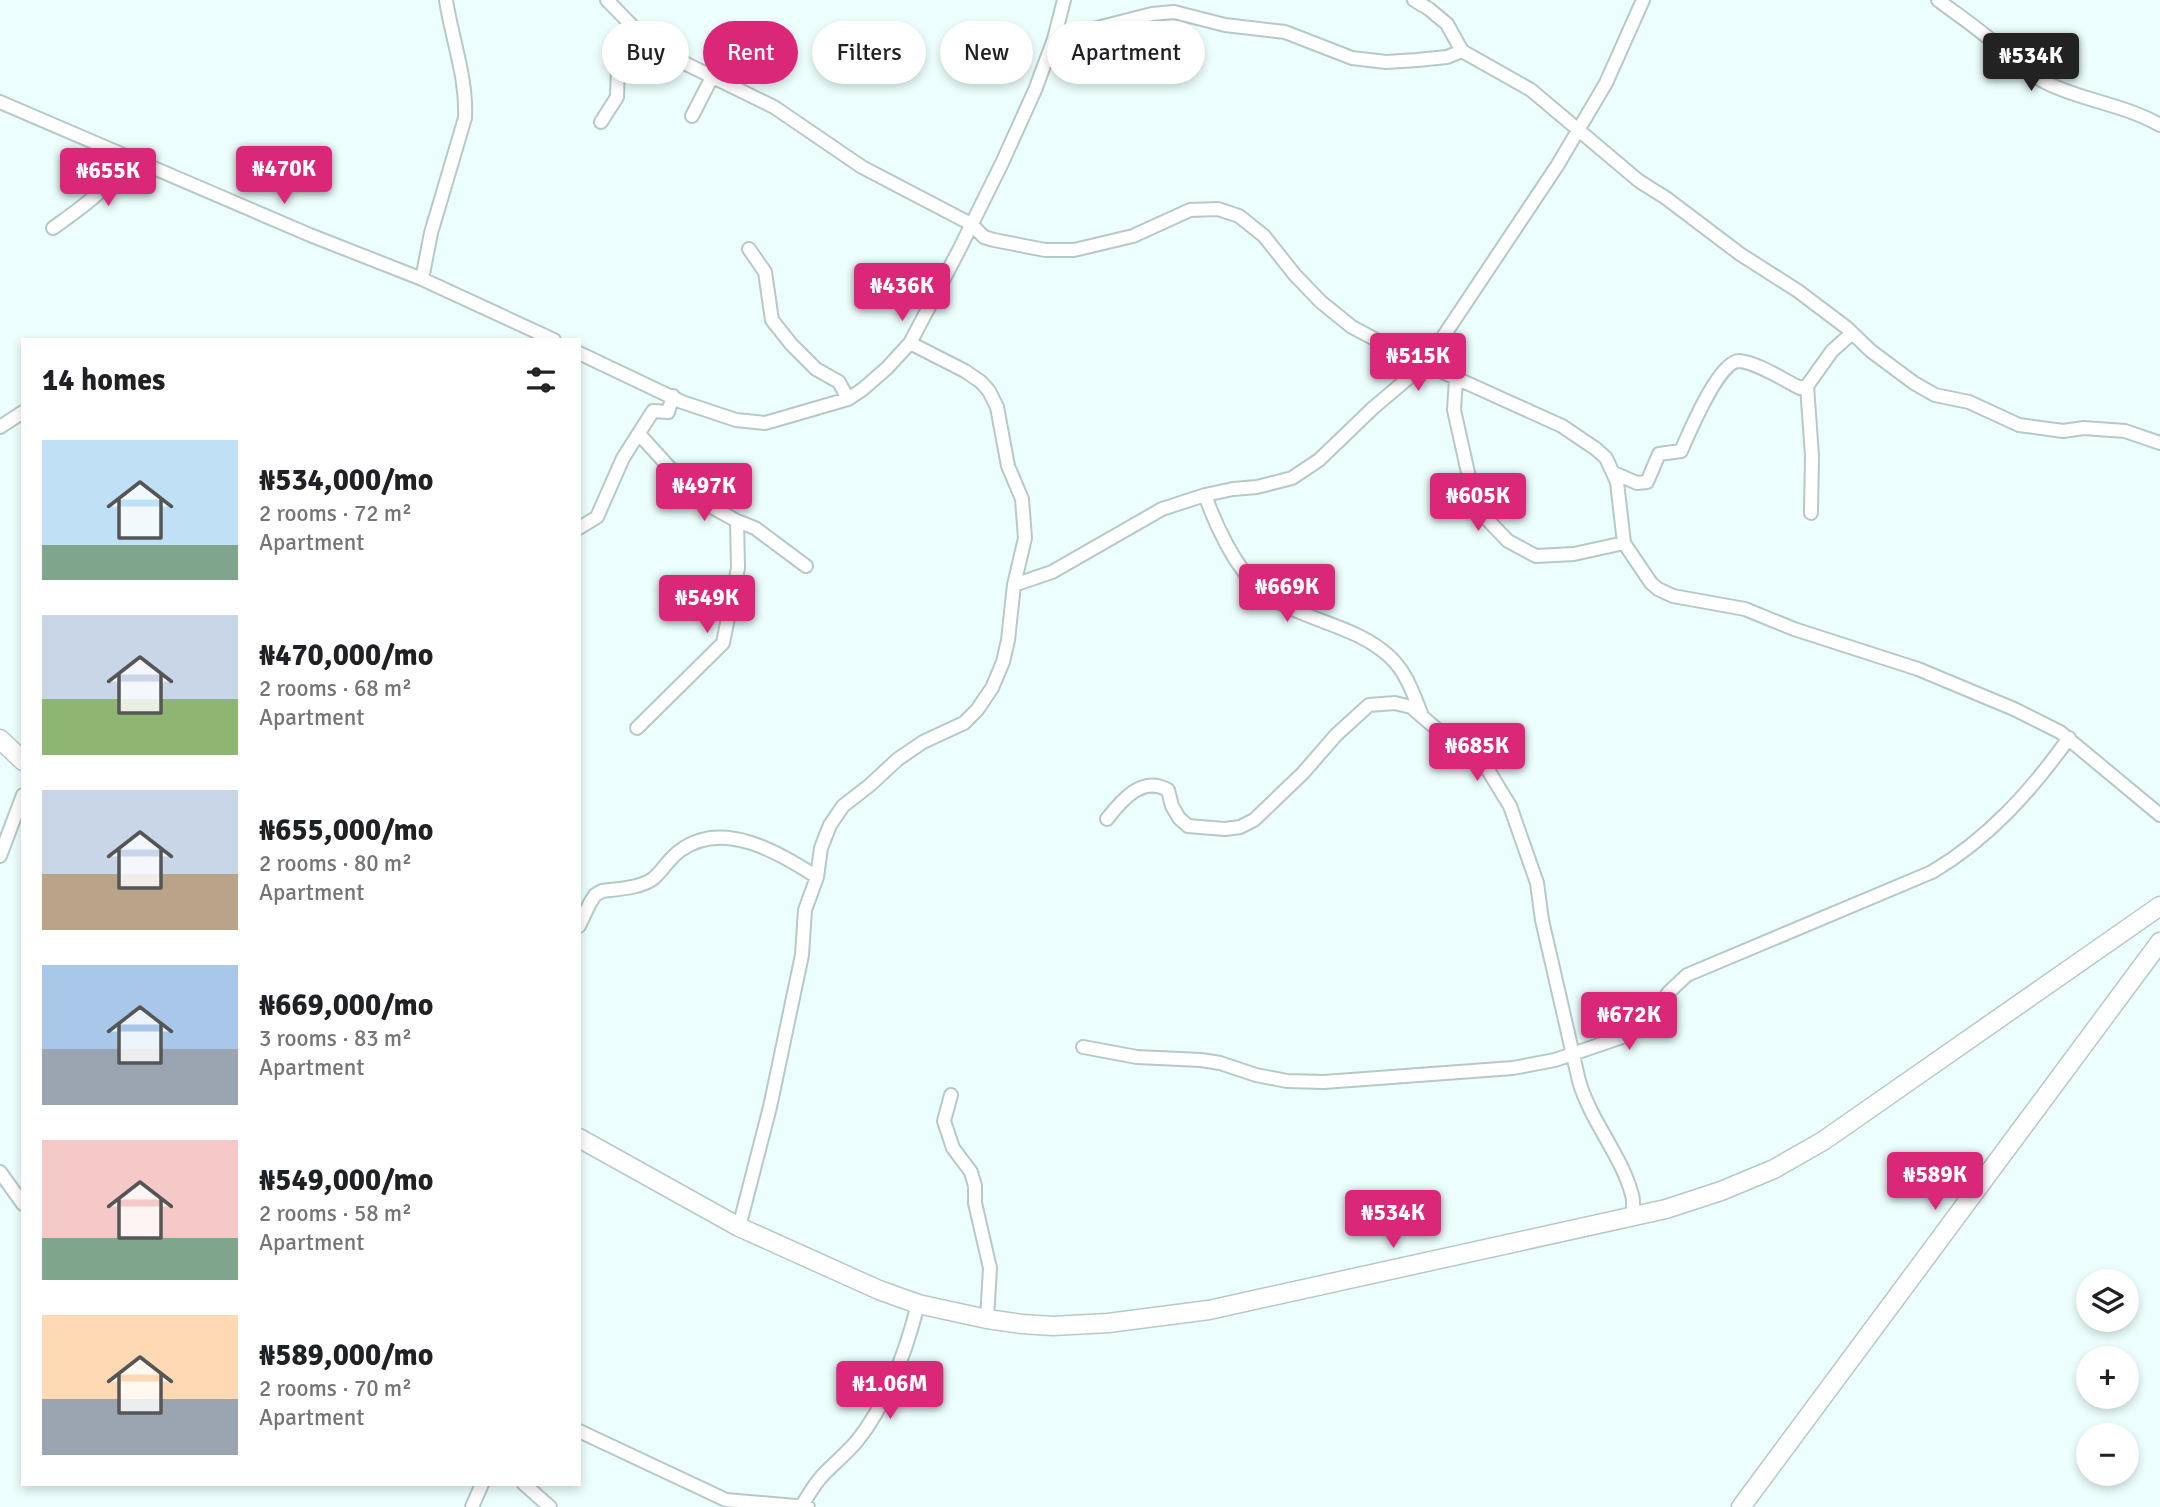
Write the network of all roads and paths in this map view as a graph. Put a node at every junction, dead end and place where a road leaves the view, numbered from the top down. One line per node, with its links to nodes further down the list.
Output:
1 (446, 0): 24 (street)
2 (607, 0): 7 (street)
3 (1064, 0): 8 (street)
4 (1414, 0): 10 (street)
5 (1643, 0): 19 (street)
6 (1938, 0): 18 (street)
7 (628, 21)
8 (1059, 21)
9 (1122, 21): 10 (street)
10 (1462, 51): 19 (street)
11 (1047, 58): 21 (street)
12 (617, 84): 17 (street)
13 (708, 84): 16 (street)
14 (726, 84): 21 (street)
15 (0, 102): 20 (street)
16 (692, 116)
17 (601, 122)
18 (2160, 125)
19 (1577, 130): 25 (street); 29 (street)
20 (126, 157): 22 (street); 24 (street)
21 (971, 224): 27 (street); 29 (street)
22 (53, 228)
23 (749, 248): 33 (street)
24 (422, 279): 26 (street)
25 (1852, 333): 31 (street); 37 (street)
26 (550, 338)
27 (910, 343): 33 (street); 45 (street)
28 (581, 354): 32 (street)
29 (1425, 364): 30 (street); 39 (street)
30 (1456, 378): 38 (street); 43 (street)
31 (1807, 386): 38 (street); 40 (street)
32 (673, 396): 33 (street); 36 (street)
33 (848, 398)
34 (21, 413): 35 (street)
35 (0, 427)
36 (639, 435): 41 (street); 42 (street)
37 (2160, 443)
38 (1614, 473): 43 (street)
39 (1205, 495): 45 (street); 46 (street)
40 (1811, 513)
41 (737, 521): 44 (street); 47 (street)
42 (581, 527)
43 (1624, 543): 48 (street)
44 (806, 566)
45 (1014, 585): 55 (street)
46 (1423, 717): 53 (street); 60 (street)
47 (637, 728)
48 (2068, 738): 52 (street); 60 (street)
49 (0, 739): 50 (main road)
50 (21, 759)
51 (21, 800): 54 (street)
52 (2160, 815)
53 (1107, 819)
54 (0, 856)
55 (817, 877): 57 (street); 66 (street)
56 (2160, 906): 65 (main road)
57 (581, 922)
58 (2160, 942): 75 (main road)
59 (1083, 1047): 60 (street)
60 (1572, 1053): 65 (street)
61 (951, 1095): 68 (street)
62 (581, 1139): 66 (main road)
63 (0, 1172): 64 (street)
64 (21, 1201)
65 (1633, 1217): 68 (main road)
66 (739, 1227): 67 (main road)
67 (918, 1304): 68 (main road); 74 (street)
68 (987, 1319)
69 (581, 1433): 74 (street)
70 (481, 1486): 72 (street)
71 (526, 1486): 73 (street)
72 (472, 1507)
73 (550, 1507)
74 (803, 1507)
75 (1741, 1507)

